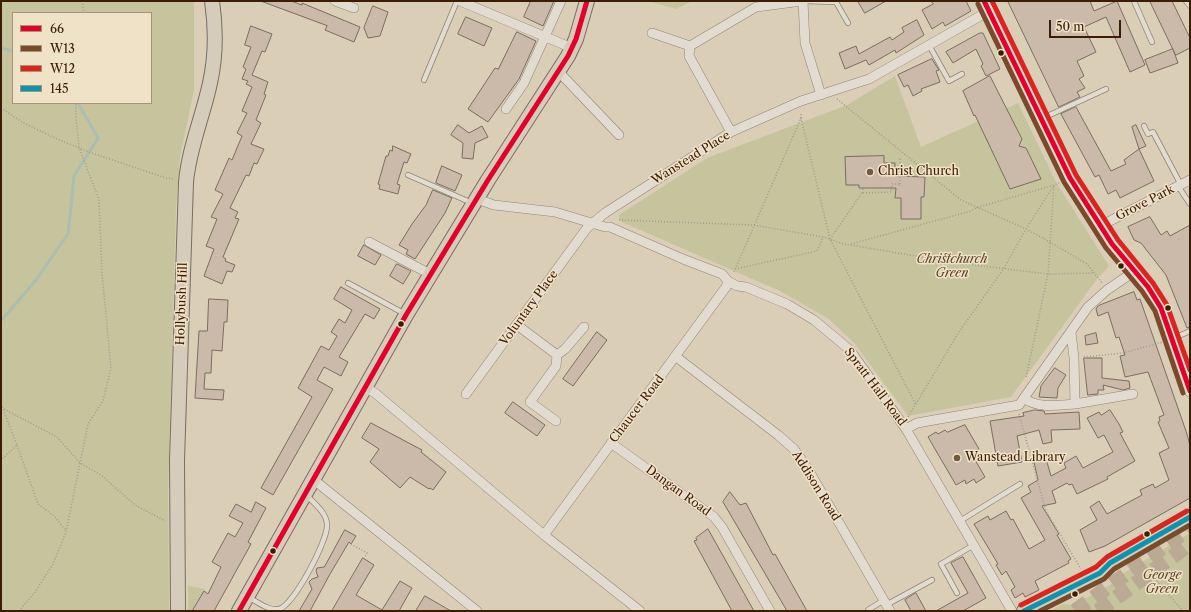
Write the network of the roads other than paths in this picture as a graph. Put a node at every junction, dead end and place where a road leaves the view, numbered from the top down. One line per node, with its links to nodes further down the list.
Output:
1 (212, 1): 69 (main road, Hollybush Hill)
2 (335, 1): 11 (street)
3 (459, 1): 14 (street); 21 (lane)
4 (561, 1): 14 (street)
5 (586, 1): 18 (main road)
6 (803, 1): 12 (lane); 16 (street); 23 (street)
7 (1134, 1): 15 (lane)
8 (1186, 1): 10 (lane)
9 (986, 6): 17 (street, Wanstead Place); 25 (street)
10 (1190, 6)
11 (354, 8)
12 (848, 23)
13 (652, 33): 16 (street)
14 (544, 36): 18 (street); 24 (street)
15 (1152, 42)
16 (690, 46): 27 (street)
17 (929, 46): 20 (lane); 23 (street, Wanstead Place)
18 (572, 48): 19 (main road)
19 (558, 71): 28 (street); 32 (main road)
20 (962, 74)
21 (424, 80)
22 (1106, 89): 25 (lane)
23 (825, 94): 27 (street, Wanstead Place)
24 (506, 109)
25 (1041, 119): 35 (street)
26 (1144, 126): 31 (lane)
27 (732, 132): 34 (street, Wanstead Place)
28 (618, 135)
29 (408, 175): 32 (lane)
30 (1190, 180): 31 (street, Grove Park)
31 (1180, 186): 33 (lane); 35 (street, Grove Park)
32 (475, 201): 34 (street, Spratt Hall Road); 38 (main road)
33 (1190, 204)
34 (593, 222): 39 (street, Spratt Hall Road); 42 (street, Voluntary Place)
35 (1100, 226): 37 (street)
36 (369, 242): 38 (street)
37 (1135, 271): 45 (street); 46 (street)
38 (430, 274): 41 (main road)
39 (728, 281): 48 (street, Chaucer Road); 56 (street, Spratt Hall Road)
40 (348, 283): 41 (lane)
41 (406, 314): 49 (main road)
42 (517, 325): 47 (street); 51 (street, Voluntary Place)
43 (584, 327): 47 (street)
44 (1190, 331): 46 (lane)
45 (1071, 332): 53 (street); 54 (street)
46 (1172, 339): 50 (street)
47 (557, 355): 55 (street)
48 (675, 356): 57 (street, Chaucer Road); 68 (street, Addison Road)
49 (366, 388): 58 (main road); 63 (street)
50 (1190, 391)
51 (466, 394)
52 (1133, 394): 54 (street)
53 (1022, 402): 54 (street); 56 (street)
54 (1075, 404)
55 (556, 421)
56 (905, 427): 62 (street, Spratt Hall Road)
57 (611, 443): 63 (street, Chaucer Road); 73 (street, Dangan Road)
58 (314, 480): 60 (main road); 71 (street)
59 (1020, 484): 62 (lane)
60 (305, 495): 67 (main road); 67 (lane)
61 (1190, 516): 76 (main road)
62 (960, 521): 64 (street, Spratt Hall Road)
63 (544, 535): 72 (street)
64 (974, 545): 66 (lane); 75 (street, Spratt Hall Road)
65 (932, 580): 68 (lane)
66 (957, 593)
67 (247, 596): 70 (main road)
68 (887, 605): 74 (lane)
69 (178, 611)
70 (239, 611)
71 (477, 611)
72 (640, 611)
73 (770, 611)
74 (868, 611)
75 (1012, 611)
76 (1024, 611)

